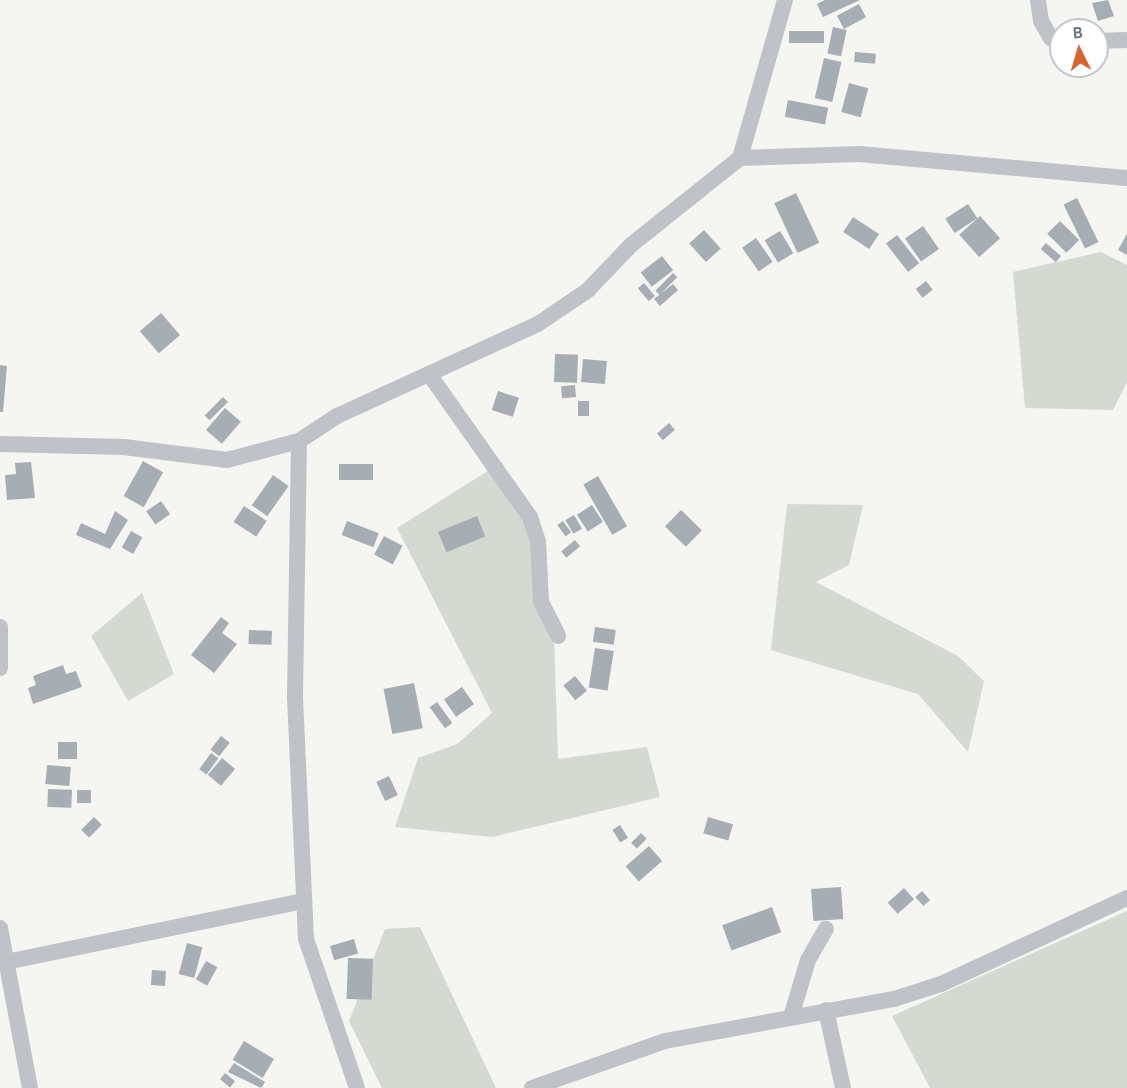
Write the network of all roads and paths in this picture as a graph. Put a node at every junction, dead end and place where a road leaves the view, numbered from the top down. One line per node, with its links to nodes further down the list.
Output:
1 (785, 0): 6 (street)
2 (1038, 0): 3 (street)
3 (1049, 35)
4 (1127, 40): 5 (street)
5 (1109, 41)
6 (740, 158): 7 (street); 8 (street)
7 (1127, 178)
8 (429, 374): 9 (street); 12 (street)
9 (299, 441): 10 (street); 15 (street)
10 (0, 444)
11 (0, 627): 13 (street)
12 (558, 636)
13 (0, 669)
14 (1127, 898): 19 (street)
15 (303, 901): 18 (street); 22 (street)
16 (0, 928): 18 (street)
17 (826, 929): 20 (street)
18 (6, 962): 21 (street)
19 (826, 1010): 20 (street); 24 (street)
20 (790, 1017): 23 (street)
21 (30, 1088)
22 (357, 1088)
23 (532, 1088)
24 (843, 1088)

